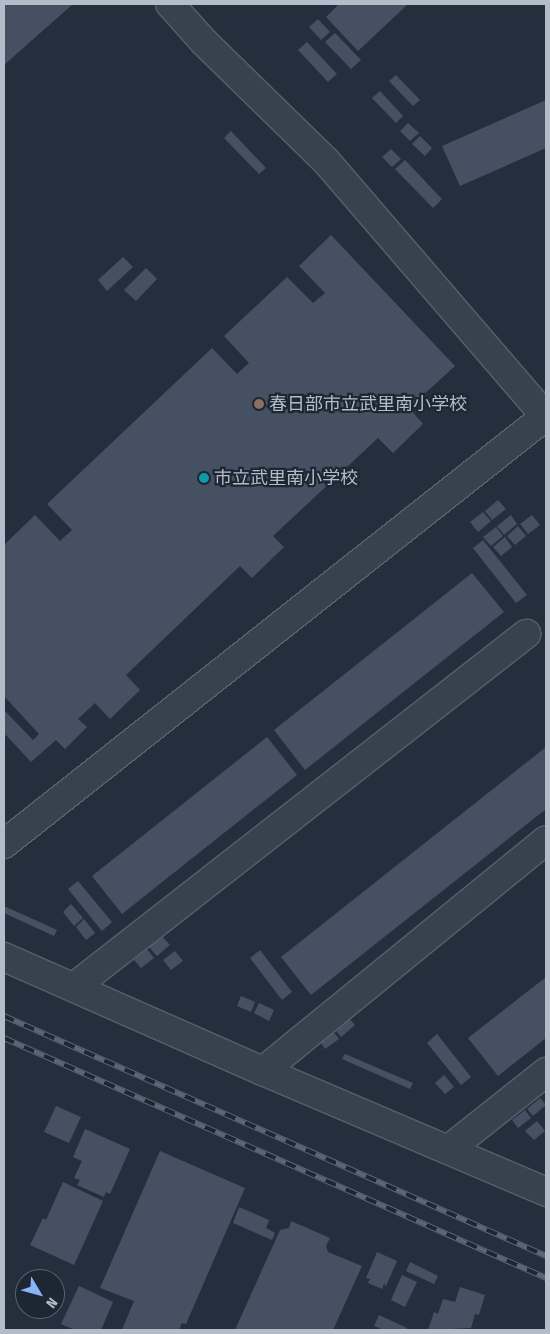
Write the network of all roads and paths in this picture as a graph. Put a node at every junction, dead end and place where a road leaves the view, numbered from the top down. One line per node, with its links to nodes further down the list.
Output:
1 (170, 4): 2 (street)
2 (546, 416): 5 (street)
3 (526, 634): 7 (street)
4 (546, 840): 8 (street)
5 (4, 844)
6 (4, 957): 7 (street)
7 (74, 987): 8 (street)
8 (263, 1071): 10 (street)
9 (546, 1072): 10 (street)
10 (449, 1149): 11 (street)
11 (546, 1192)

